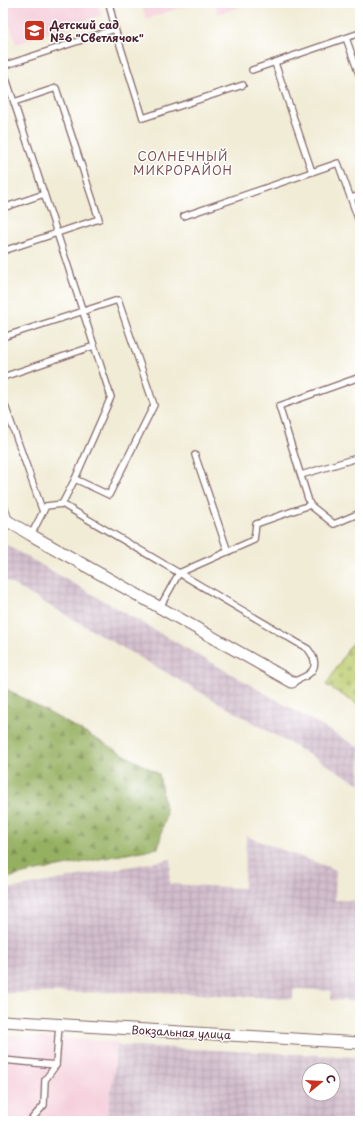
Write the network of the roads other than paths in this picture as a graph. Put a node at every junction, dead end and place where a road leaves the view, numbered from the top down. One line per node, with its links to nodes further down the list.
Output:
1 (109, 3): 2 (lane)
2 (115, 29): 6 (lane); 10 (lane)
3 (360, 33): 4 (lane)
4 (346, 38): 5 (lane); 9 (lane)
5 (275, 63): 8 (lane); 12 (lane)
6 (3, 66)
7 (3, 69): 11 (lane)
8 (252, 70)
9 (360, 77)
10 (242, 85)
11 (14, 102): 13 (lane); 19 (lane)
12 (312, 172): 15 (lane); 17 (lane)
13 (44, 194): 16 (lane); 19 (lane)
14 (360, 195): 15 (lane)
15 (350, 198): 18 (lane)
16 (3, 208)
17 (184, 216)
18 (360, 224)
19 (57, 233): 20 (lane); 21 (lane)
20 (3, 251)
21 (83, 311): 22 (lane); 23 (lane); 30 (lane)
22 (3, 337)
23 (94, 346): 24 (lane); 30 (lane)
24 (3, 376)
25 (360, 377): 29 (lane)
26 (3, 400): 34 (lane)
27 (195, 455): 37 (lane)
28 (360, 457): 29 (lane)
29 (301, 475): 32 (lane)
30 (75, 479): 31 (lane)
31 (62, 504): 34 (lane); 38 (lane)
32 (310, 505): 35 (lane); 37 (lane)
33 (3, 510): 36 (street)
34 (43, 512): 36 (lane)
35 (360, 513)
36 (31, 535): 39 (street)
37 (228, 552): 38 (lane)
38 (179, 573): 39 (lane); 40 (lane)
39 (160, 607): 40 (street)
40 (292, 682)
41 (3, 1021): 42 (street, Вокзальная улица)
42 (59, 1025): 43 (street, Вокзальная улица); 45 (lane)
43 (360, 1043)
44 (3, 1060): 45 (lane)
45 (56, 1064): 46 (lane)
46 (30, 1121)

